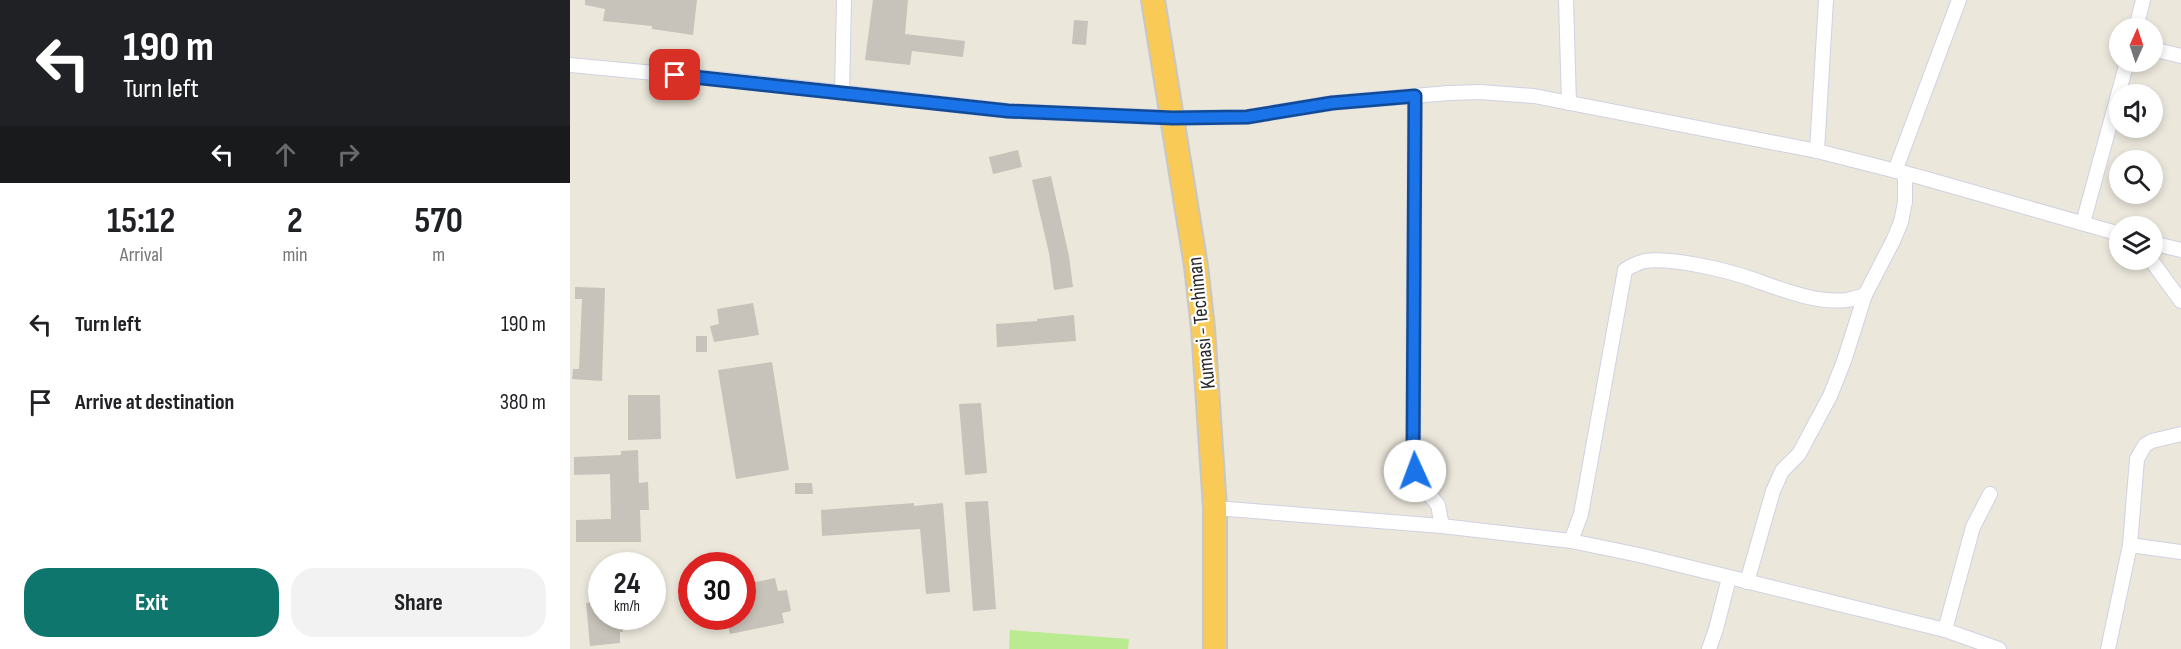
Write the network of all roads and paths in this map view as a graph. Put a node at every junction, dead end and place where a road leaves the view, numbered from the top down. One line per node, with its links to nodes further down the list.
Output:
1 (844, 0): 12 (street)
2 (1153, 0): 15 (highway, Kumasi - Techiman)
3 (1566, 0): 14 (street)
4 (1826, 0): 16 (street)
5 (1959, 0): 17 (street)
6 (2143, 0): 7 (street)
7 (2138, 18)
8 (2163, 52): 9 (street)
9 (2181, 56)
10 (570, 65): 12 (street)
11 (2124, 72): 18 (street)
12 (842, 92): 15 (street)
13 (1415, 96): 14 (street); 15 (street); 28 (street)
14 (1569, 103): 16 (street)
15 (1173, 118): 27 (highway, Kumasi - Techiman)
16 (1817, 151): 17 (street)
17 (1900, 172): 18 (street); 23 (street)
18 (2083, 223): 19 (street)
19 (2109, 231)
20 (2163, 246): 21 (street)
21 (2181, 250)
22 (2158, 270): 24 (street)
23 (1865, 295): 29 (street); 33 (street)
24 (2181, 301)
25 (2181, 434): 30 (street)
26 (1990, 494): 34 (street)
27 (1215, 508): 28 (street); 35 (highway, Kumasi - Techiman)
28 (1442, 526): 29 (street)
29 (1571, 541): 32 (street)
30 (2130, 545): 31 (street); 38 (street)
31 (2181, 552)
32 (1730, 578): 33 (street); 36 (street)
33 (1747, 582): 34 (street)
34 (1945, 630): 37 (street)
35 (1215, 649)
36 (1709, 649)
37 (1999, 649)
38 (2108, 649)

